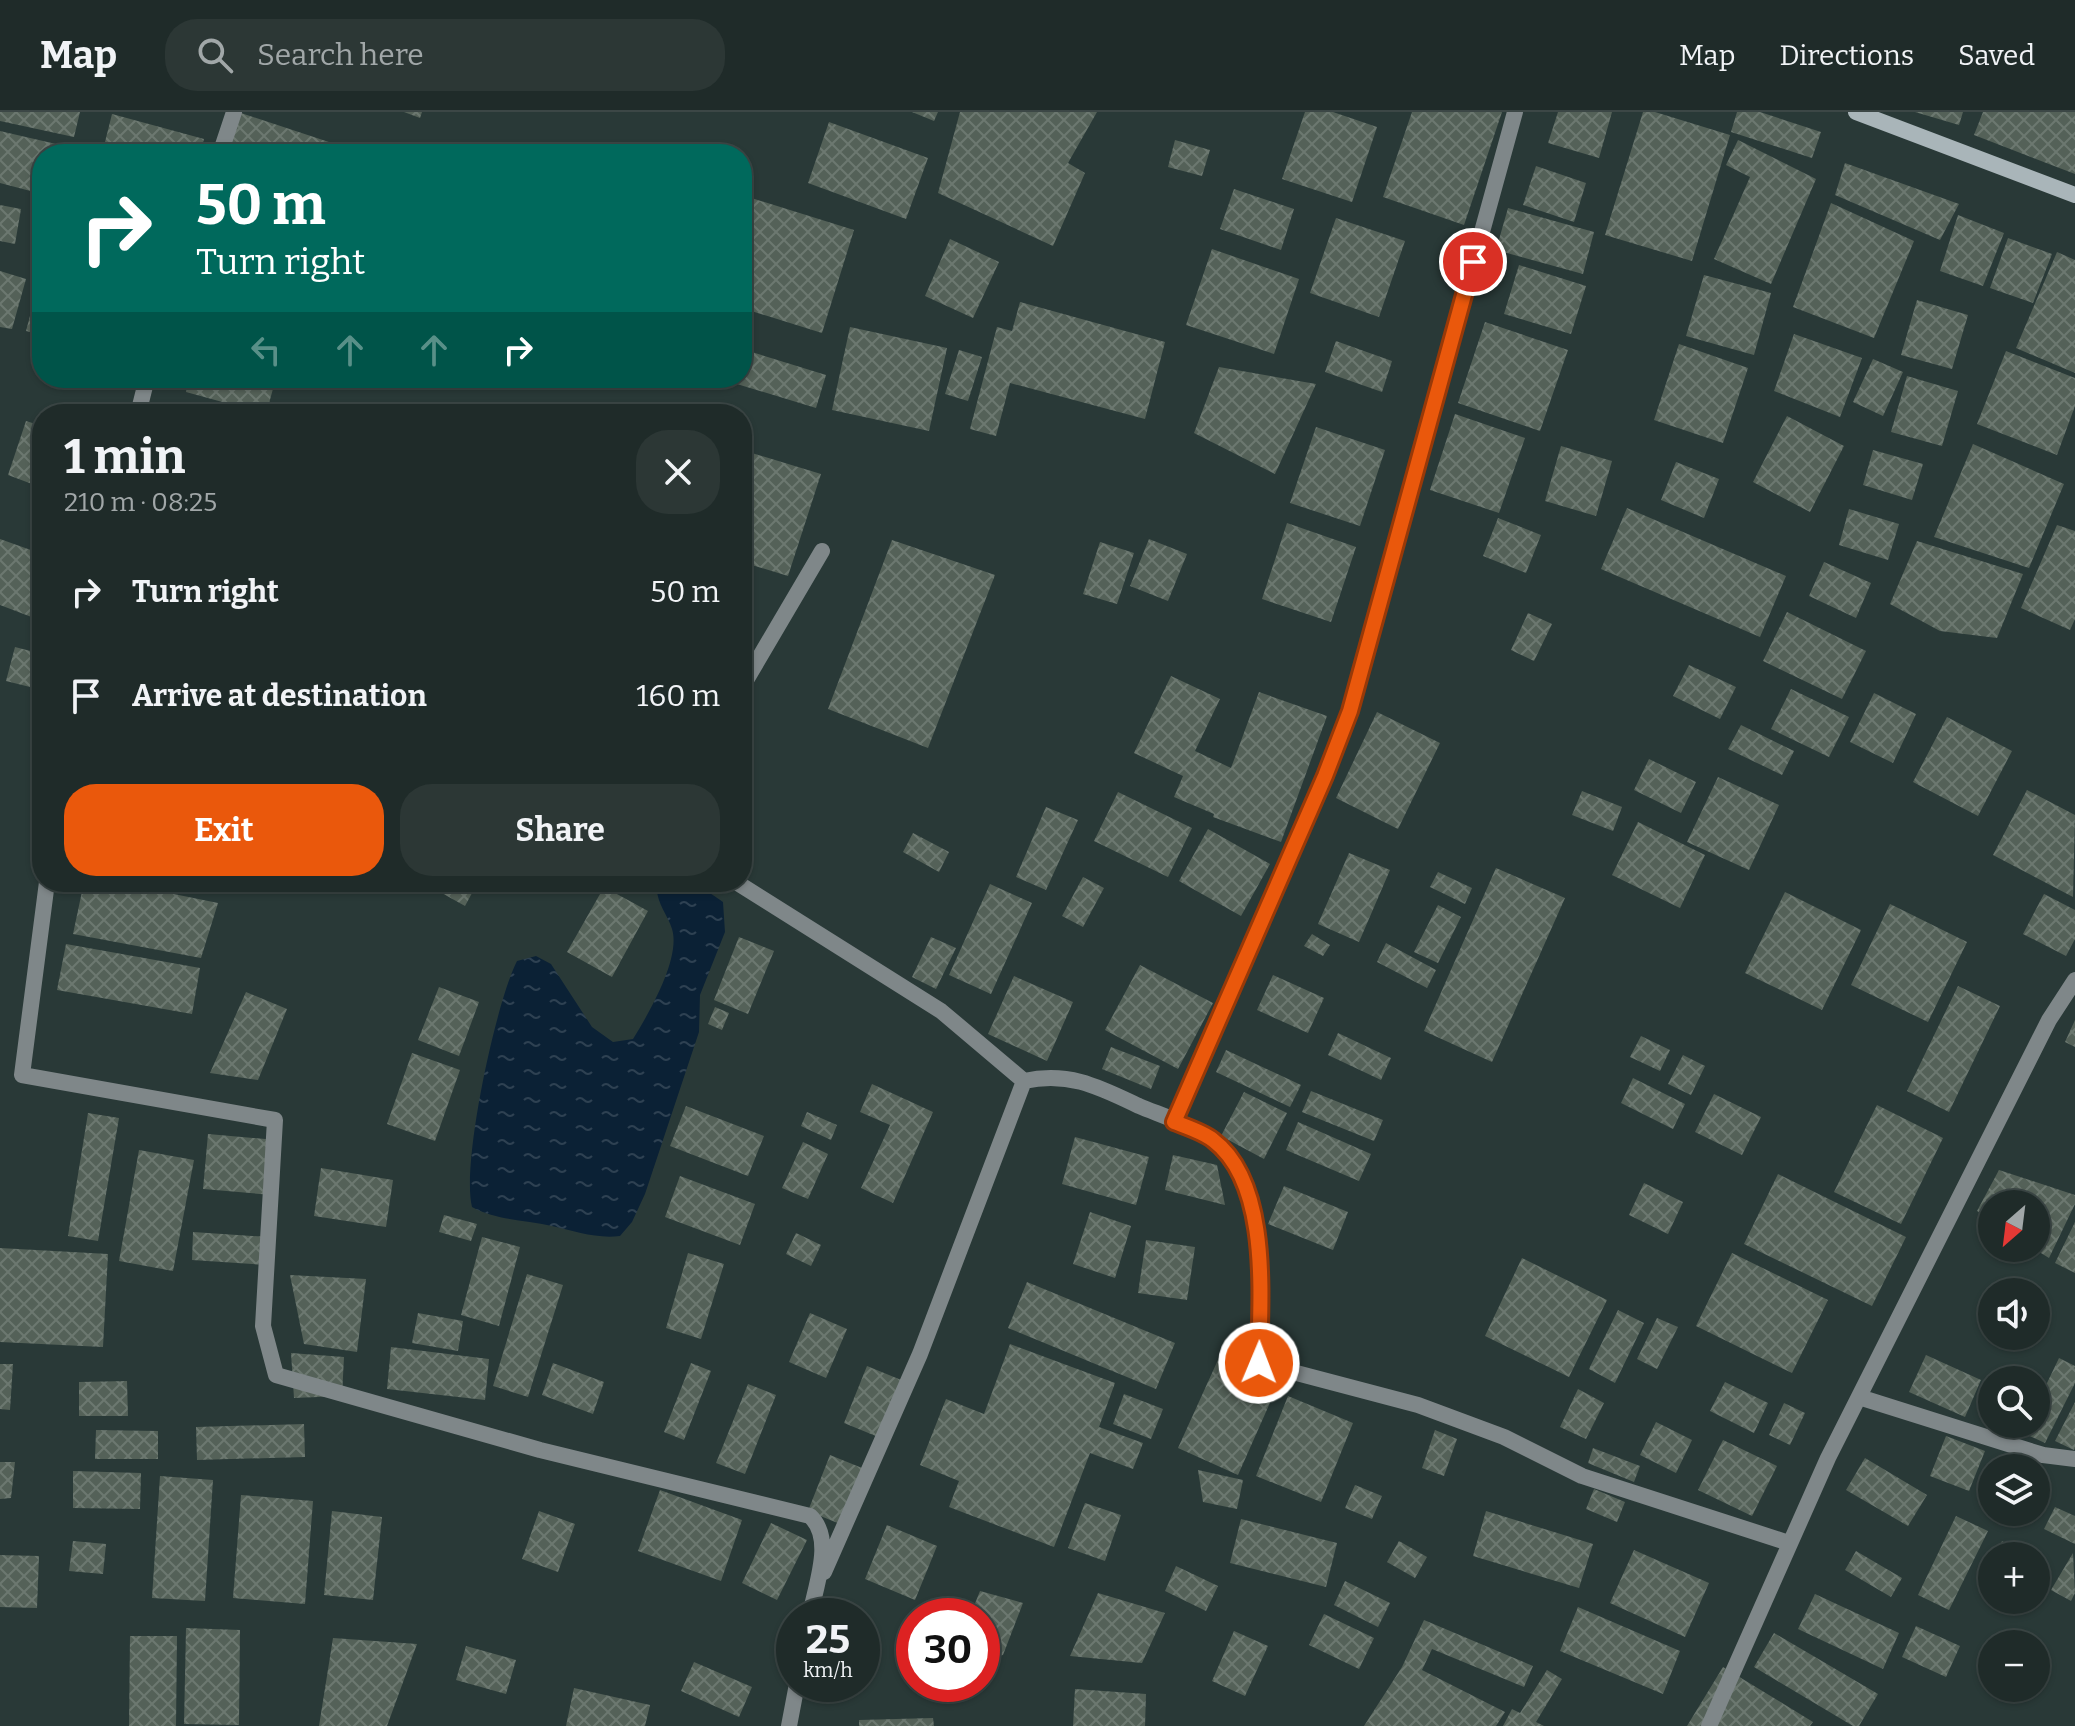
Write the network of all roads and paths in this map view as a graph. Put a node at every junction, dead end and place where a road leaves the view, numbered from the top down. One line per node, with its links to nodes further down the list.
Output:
1 (234, 112): 4 (street)
2 (1515, 112): 12 (street)
3 (1856, 112): 5 (street)
4 (223, 144)
5 (2075, 195)
6 (822, 551): 7 (street)
7 (752, 670)
8 (46, 892): 16 (street)
9 (752, 892): 11 (street)
10 (2075, 980): 13 (street)
11 (1024, 1081): 12 (street); 16 (street)
12 (1174, 1122): 15 (street)
13 (1859, 1397): 14 (street); 15 (street)
14 (2075, 1459)
15 (1789, 1543): 19 (street)
16 (813, 1597)
17 (794, 1702): 18 (street)
18 (789, 1726)
19 (1709, 1726)

